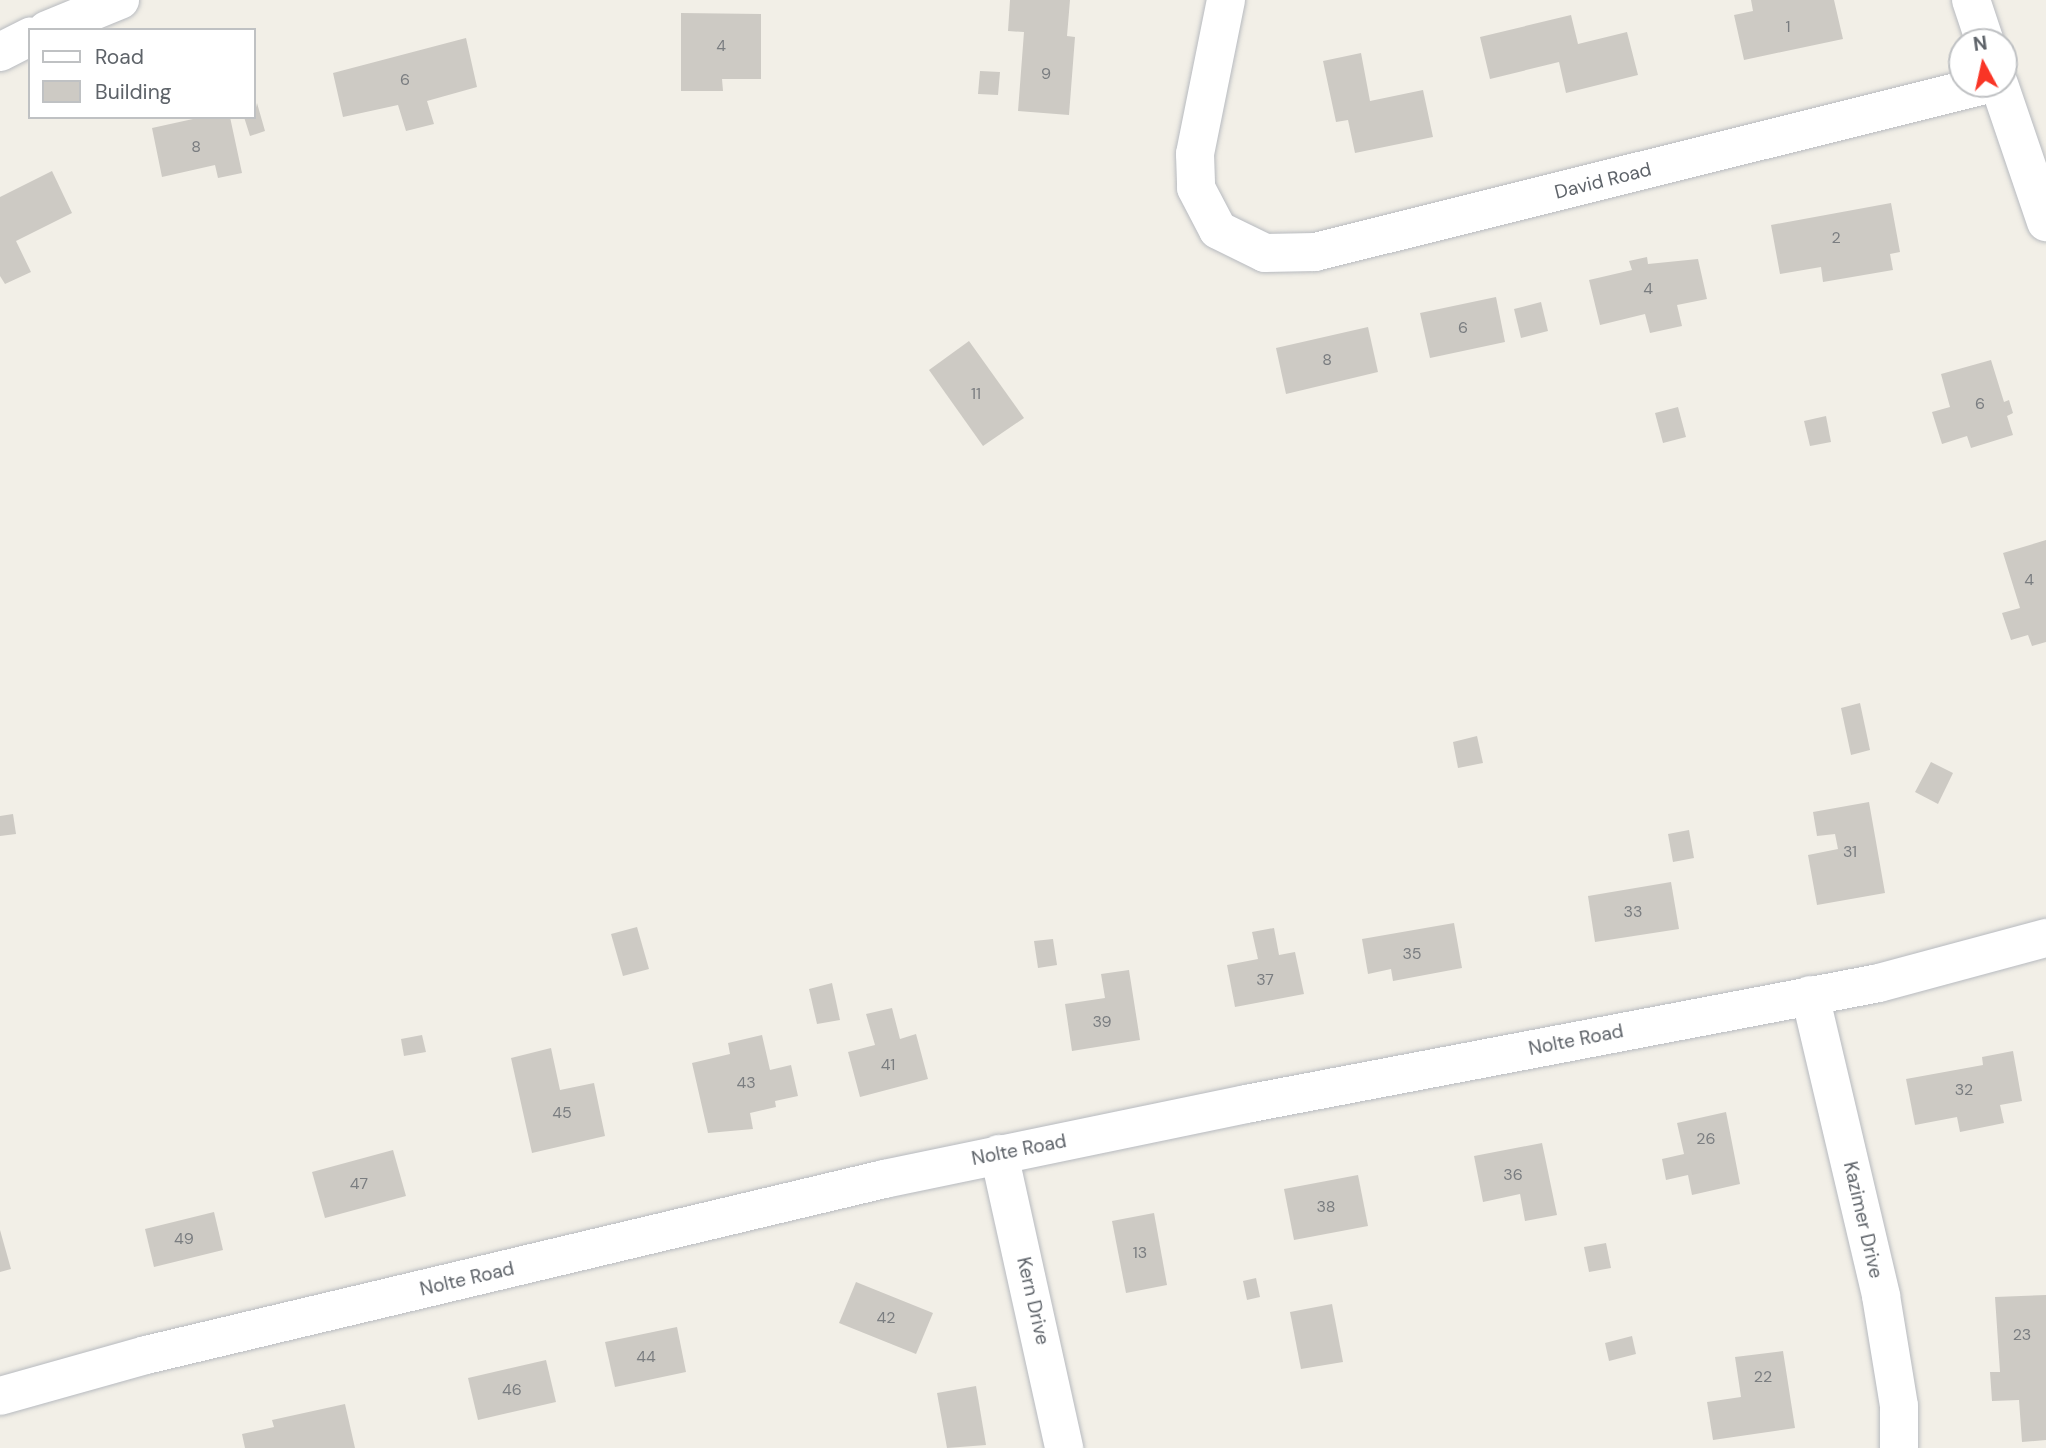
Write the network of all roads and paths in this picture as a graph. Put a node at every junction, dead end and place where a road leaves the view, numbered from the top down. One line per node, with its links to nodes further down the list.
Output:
1 (120, 0): 4 (street)
2 (1226, 0): 8 (street, David Road)
3 (1971, 0): 5 (street)
4 (52, 28)
5 (1980, 28)
6 (28, 38): 7 (street)
7 (0, 52)
8 (1948, 94)
9 (2004, 98): 10 (street)
10 (2046, 222)
11 (2046, 938): 12 (street, Nolte Road)
12 (1810, 995): 13 (street, Nolte Road); 16 (street, Kazimer Drive)
13 (999, 1154): 14 (street, Nolte Road); 15 (street, Kern Drive)
14 (0, 1396)
15 (1064, 1448)
16 (1899, 1448)

